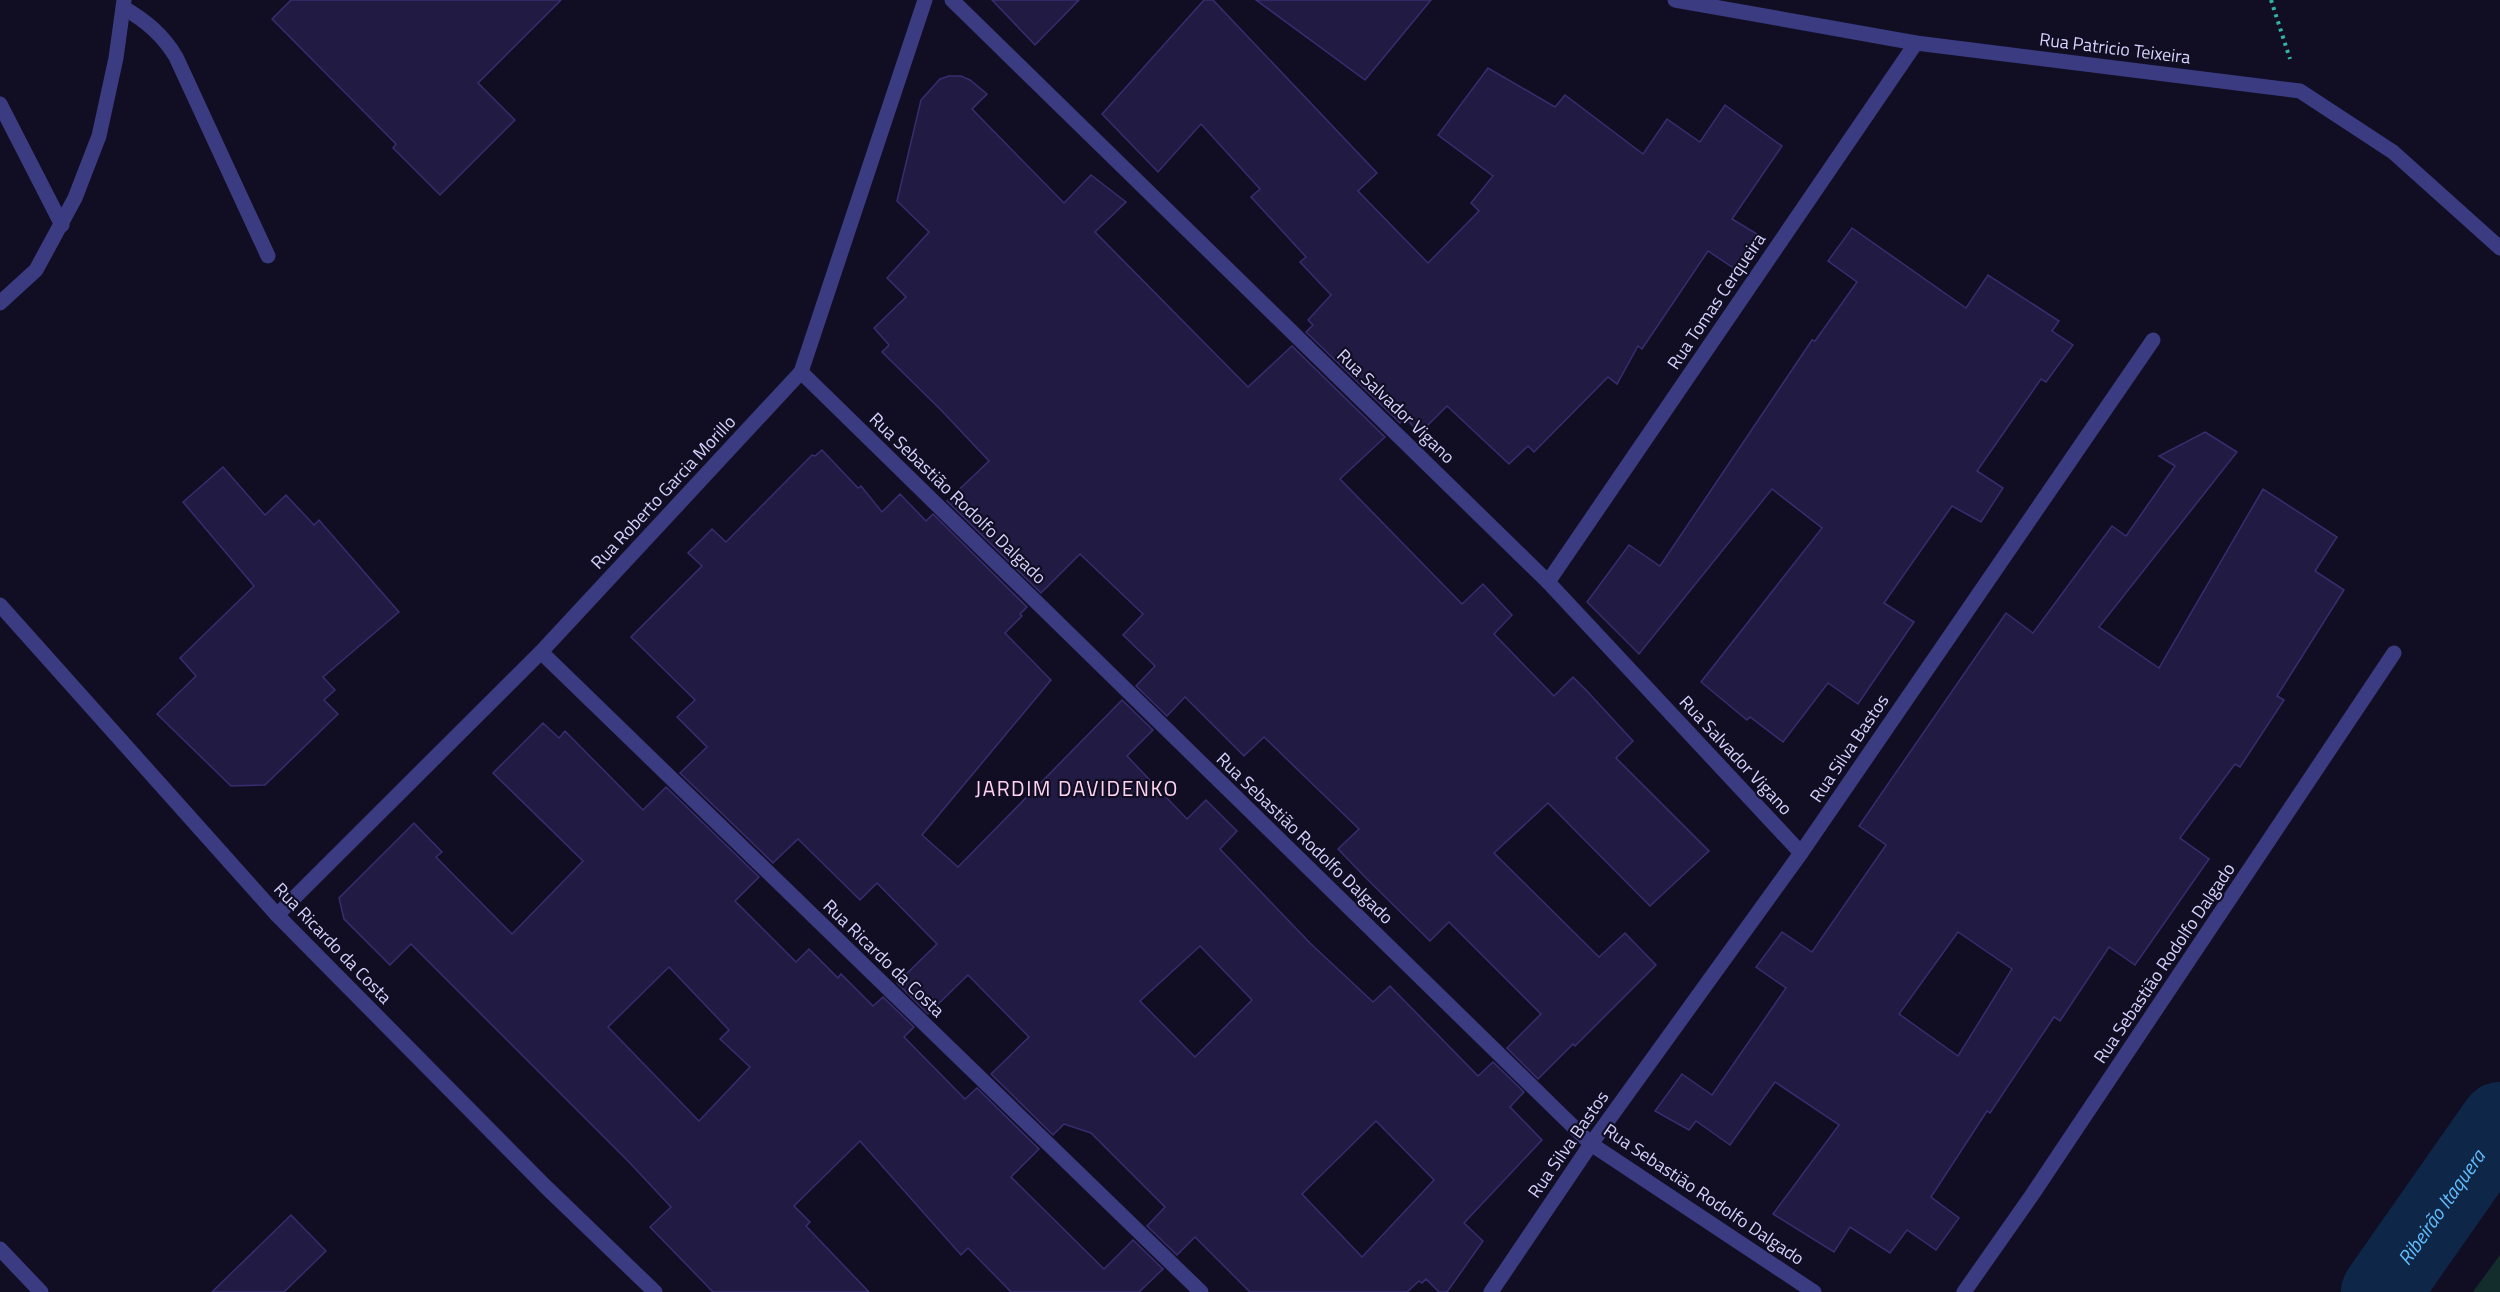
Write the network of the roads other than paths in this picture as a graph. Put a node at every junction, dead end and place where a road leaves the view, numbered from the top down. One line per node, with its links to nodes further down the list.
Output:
1 (925, 0): 13 (street, Rua Roberto Garcia Morillo)
2 (952, 0): 14 (street, Rua Salvador Vigano)
3 (1675, 0): 5 (street, Rua Patricio Teixeira)
4 (124, 4): 8 (street); 10 (street)
5 (1723, 4): 6 (street, Rua Patricio Teixeira)
6 (1916, 43): 9 (street, Rua Patricio Teixeira); 14 (street, Rua Tomas Cerqueira)
7 (0, 104): 8 (street)
8 (62, 225): 11 (street)
9 (2500, 248)
10 (268, 256)
11 (0, 303)
12 (2153, 340): 18 (street, Rua Silva Bastos)
13 (801, 372): 16 (street, Rua Roberto Garcia Morillo); 20 (street, Rua Sebastião Rodolfo Dalgado)
14 (1548, 582): 18 (street, Rua Salvador Vigano)
15 (0, 605): 19 (street, Rua Ricardo da Costa)
16 (541, 652): 19 (street, Rua Roberto Garcia Morillo); 24 (street, Rua Ricardo da Costa)
17 (2394, 653): 27 (street, Rua Sebastião Rodolfo Dalgado)
18 (1801, 853): 20 (street, Rua Silva Bastos)
19 (277, 915): 23 (street, Rua Ricardo da Costa)
20 (1591, 1143): 25 (street, Rua Silva Bastos); 26 (street, Rua Sebastião Rodolfo Dalgado)
21 (0, 1249): 22 (street)
22 (41, 1292)
23 (654, 1292)
24 (1201, 1292)
25 (1491, 1292)
26 (1814, 1292)
27 (1964, 1292)

